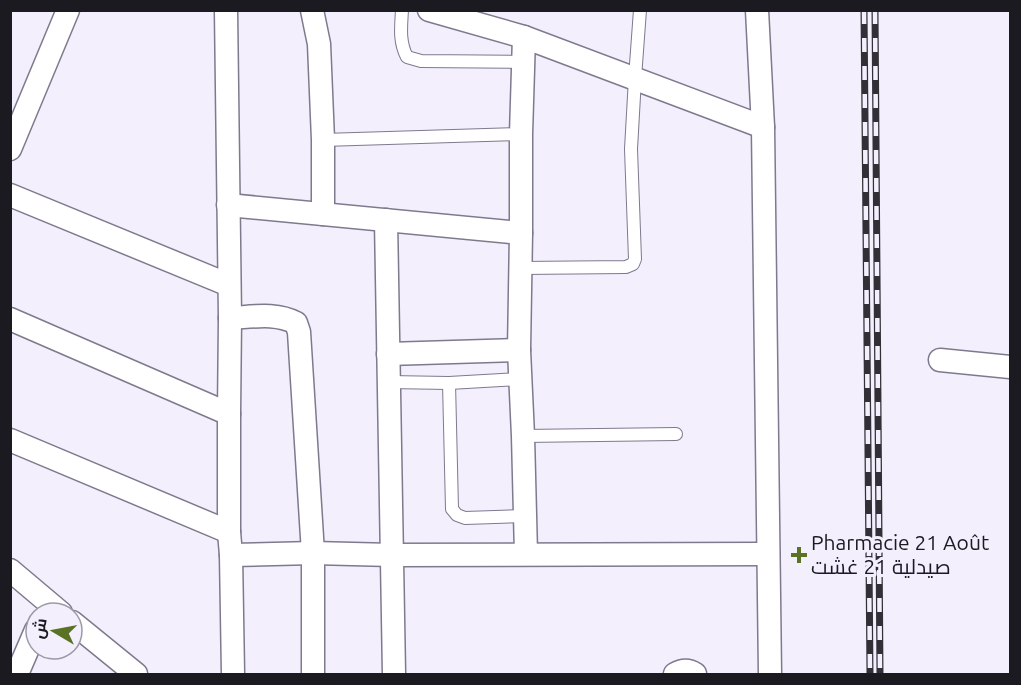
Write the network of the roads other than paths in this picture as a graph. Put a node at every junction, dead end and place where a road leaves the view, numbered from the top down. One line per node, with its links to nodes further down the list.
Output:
1 (68, 10): 14 (street)
2 (226, 10): 16 (street)
3 (312, 10): 13 (street)
4 (402, 10): 9 (lane)
5 (429, 10): 8 (street)
6 (640, 10): 10 (lane)
7 (758, 10): 11 (street)
8 (524, 37): 9 (street); 10 (street)
9 (523, 62): 12 (street)
10 (635, 78): 11 (street); 20 (lane)
11 (763, 127): 39 (street)
12 (521, 134): 13 (lane); 19 (street)
13 (323, 140): 17 (street)
14 (10, 149)
15 (10, 195): 21 (street)
16 (228, 205): 17 (street); 21 (street)
17 (322, 214): 18 (street)
18 (386, 220): 19 (street); 25 (street)
19 (521, 233): 20 (street)
20 (520, 268): 24 (street)
21 (229, 285): 22 (street)
22 (230, 318): 31 (street); 37 (street)
23 (10, 319): 31 (street)
24 (519, 350): 25 (street); 28 (street)
25 (388, 354): 29 (street)
26 (940, 360): 27 (street)
27 (1011, 367)
28 (520, 379): 30 (lane); 33 (street)
29 (388, 382): 30 (lane); 41 (street)
30 (449, 383): 35 (lane)
31 (229, 414): 36 (street)
32 (676, 434): 33 (lane)
33 (523, 436): 35 (street)
34 (10, 440): 36 (street)
35 (525, 516): 38 (street)
36 (229, 532): 40 (street)
37 (313, 553): 40 (street); 41 (street); 49 (street)
38 (526, 554): 39 (street); 41 (street)
39 (768, 554): 53 (street)
40 (231, 555): 48 (street)
41 (392, 555): 50 (street)
42 (10, 570): 43 (street)
43 (43, 601)
44 (84, 632): 47 (street)
45 (24, 657): 46 (street)
46 (16, 675)
47 (136, 675)
48 (232, 675)
49 (313, 675)
50 (394, 675)
51 (675, 675): 52 (street)
52 (695, 675)
53 (770, 675)

